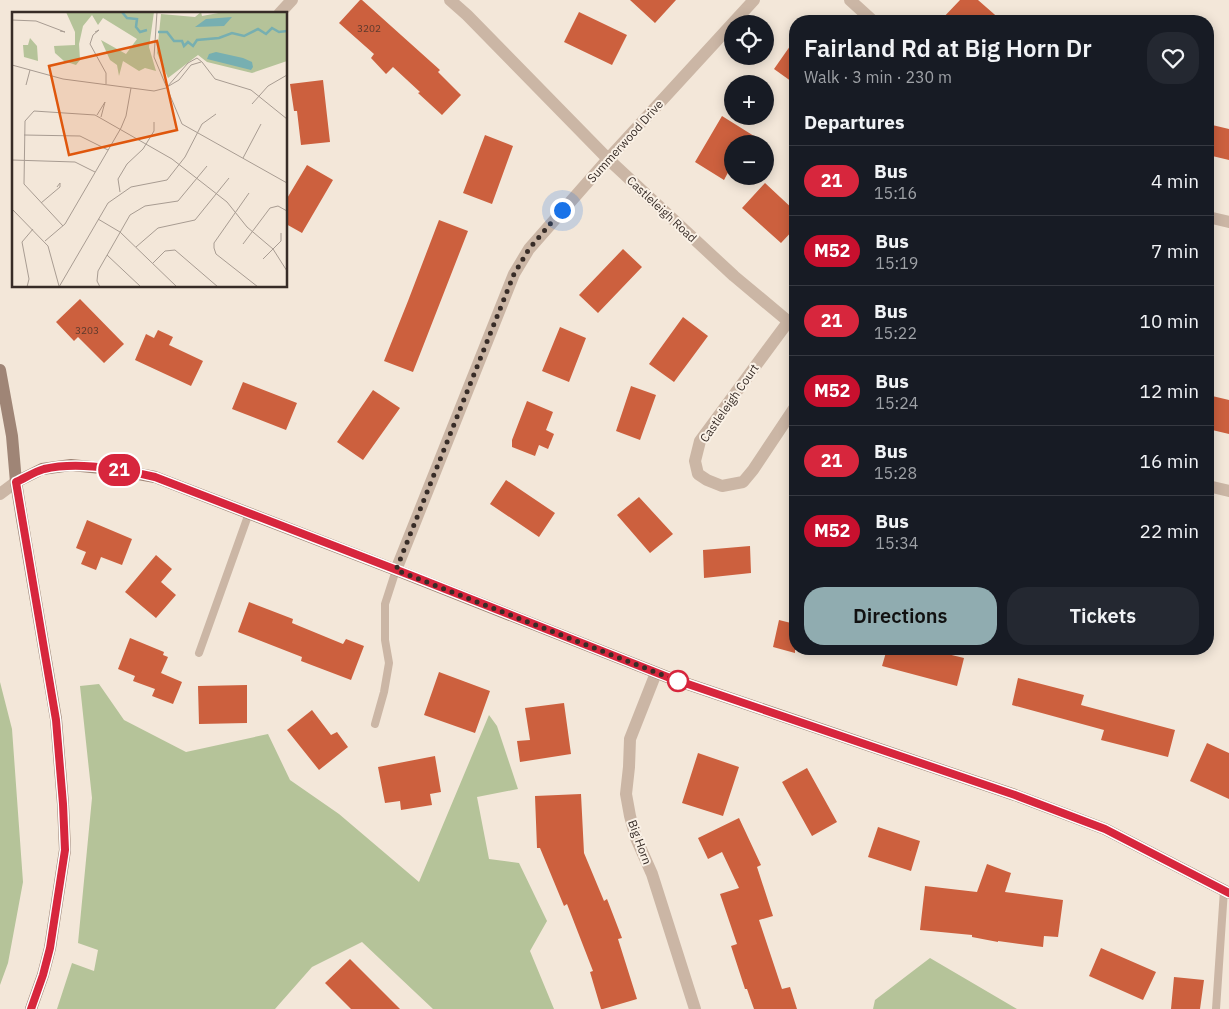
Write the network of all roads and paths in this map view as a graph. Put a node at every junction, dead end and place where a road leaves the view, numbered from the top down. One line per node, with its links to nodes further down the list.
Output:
1 (292, 0): 5 (street)
2 (450, 0): 7 (street, Castleleigh Road)
3 (754, 0): 7 (street, Summerwood Drive)
4 (850, 0): 6 (street)
5 (281, 12)
6 (866, 15)
7 (608, 158): 10 (street, Castleleigh Road); 20 (street, Summerwood Drive)
8 (1214, 218): 9 (street)
9 (1229, 222)
10 (789, 322)
11 (789, 328): 13 (street, Castleleigh Court)
12 (0, 370): 14 (main road)
13 (789, 416)
14 (16, 482): 15 (street); 18 (street); 19 (main road); 25 (main road)
15 (0, 484)
16 (1214, 487): 17 (street)
17 (1229, 491)
18 (0, 494)
19 (249, 513): 20 (main road); 21 (lane)
20 (396, 570): 22 (main road); 23 (lane)
21 (199, 653)
22 (656, 673): 24 (main road); 26 (street, Big Horn)
23 (375, 724)
24 (1226, 891): 27 (lane)
25 (32, 1009)
26 (694, 1009)
27 (1216, 1009)

